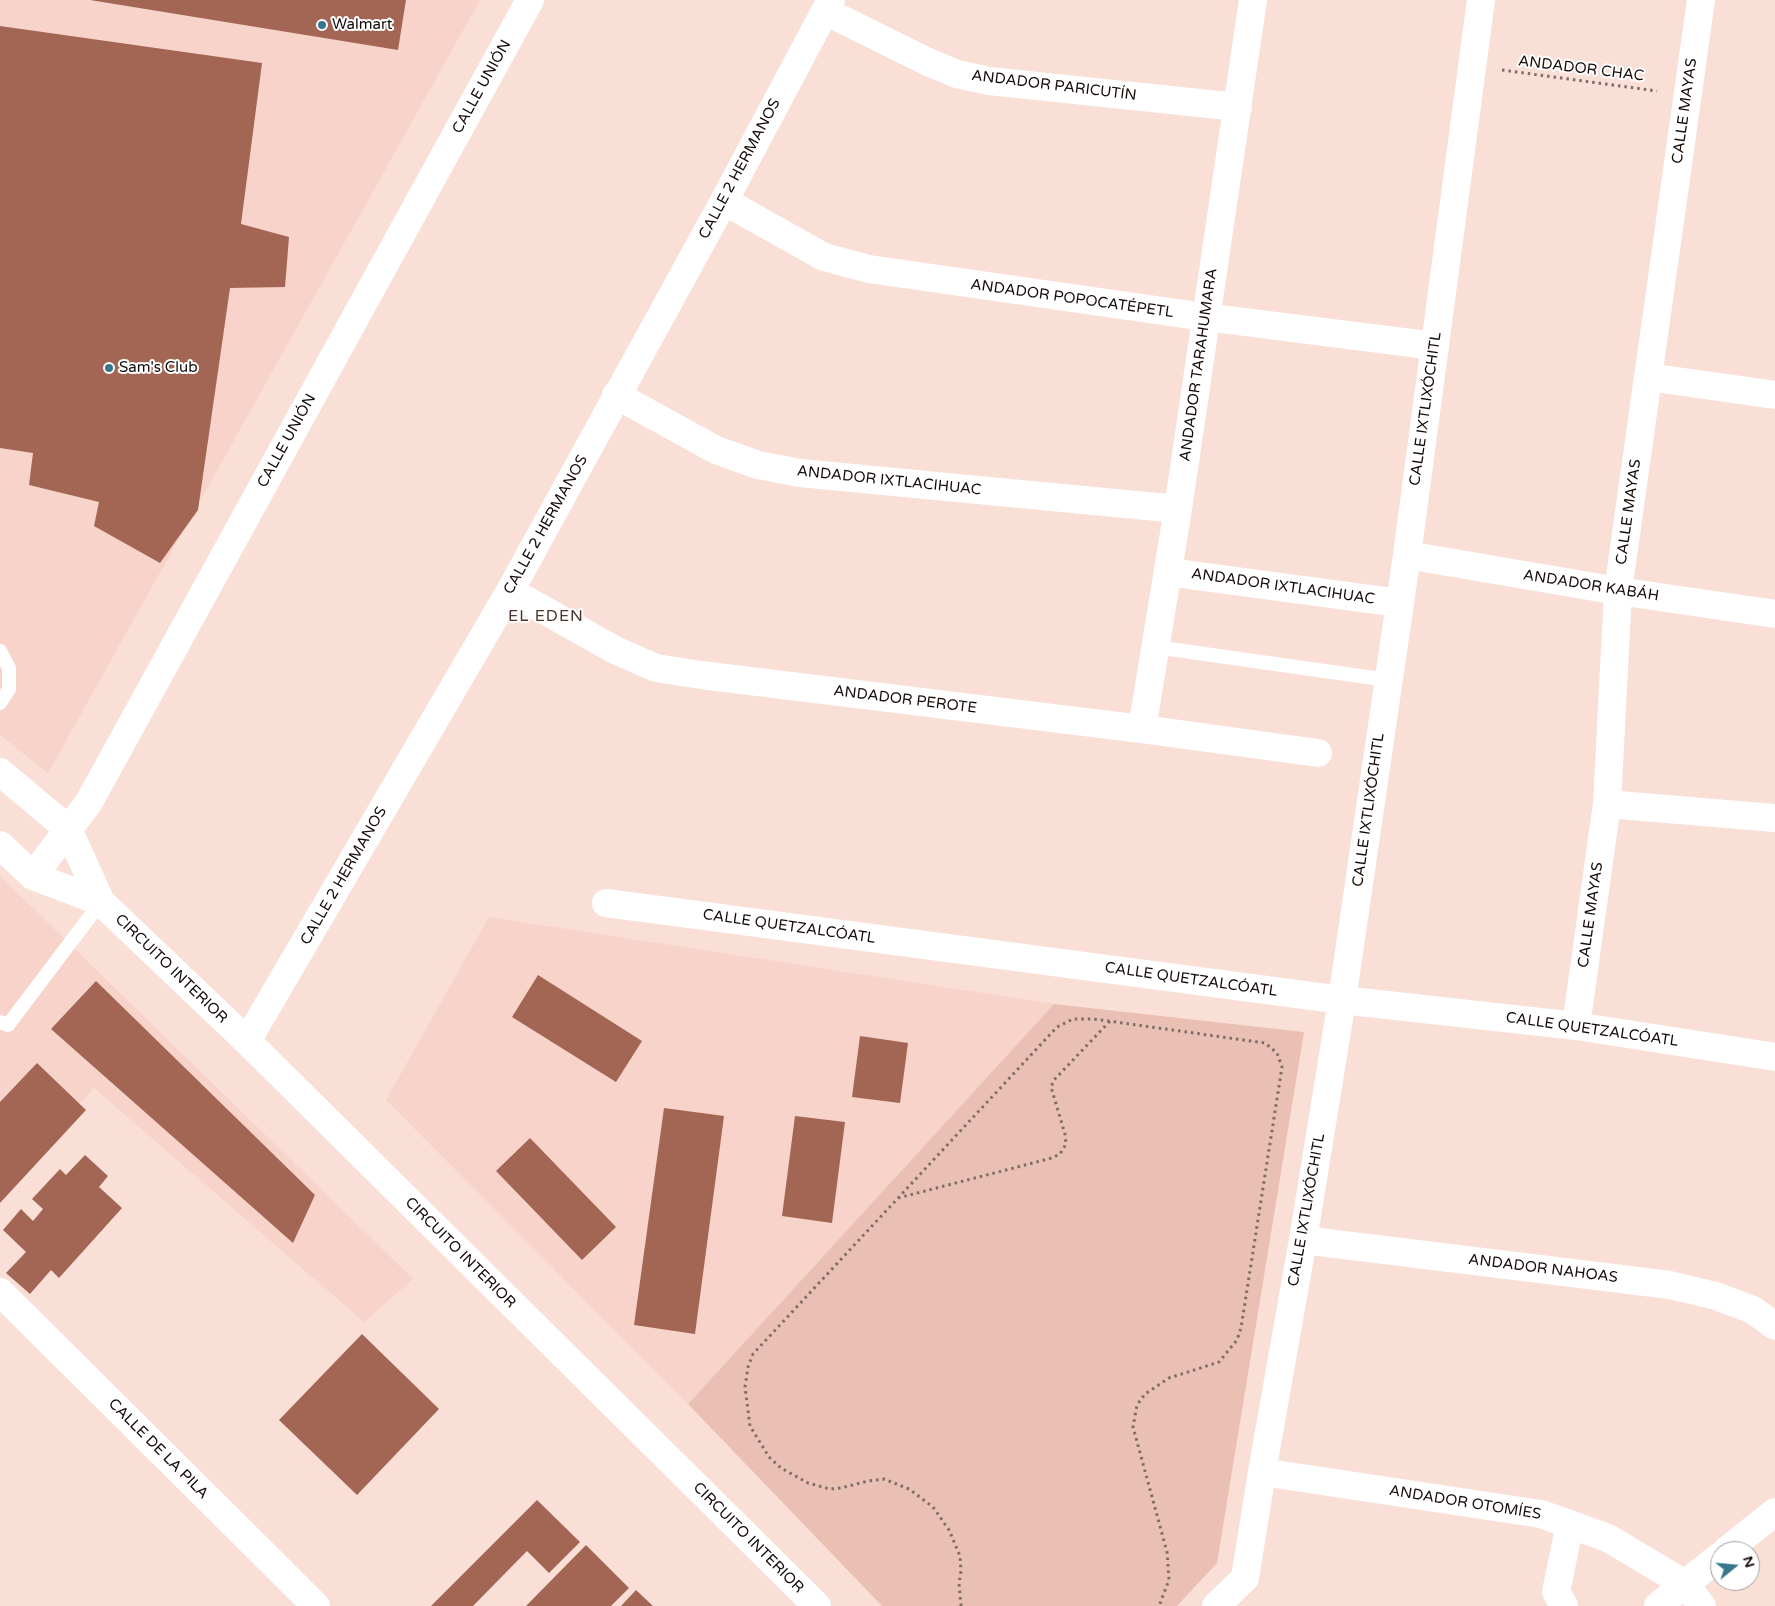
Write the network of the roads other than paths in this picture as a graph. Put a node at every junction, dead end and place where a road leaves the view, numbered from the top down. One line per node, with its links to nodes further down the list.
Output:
1 (530, 0): 29 (street, CALLE UNIÓN)
2 (1253, 0): 6 (street, ANDADOR TARAHUMARA)
3 (1481, 0): 9 (street, CALLE IXTLIXÓCHITL)
4 (1701, 0): 10 (street, CALLE MAYAS)
5 (828, 6): 6 (street, ANDADOR PARICUTÍN); 7 (street, CALLE 2 HERMANOS)
6 (1238, 107): 8 (street, ANDADOR TARAHUMARA)
7 (724, 200): 8 (street, ANDADOR POPOCATÉPETL); 11 (street, CALLE 2 HERMANOS)
8 (1205, 317): 9 (street, ANDADOR POPOCATÉPETL); 13 (street, ANDADOR TARAHUMARA)
9 (1435, 346): 14 (street, CALLE IXTLIXÓCHITL)
10 (1648, 376): 12 (street); 17 (street, CALLE MAYAS)
11 (616, 395): 13 (street, ANDADOR IXTLACIHUAC); 16 (street, CALLE 2 HERMANOS)
12 (1775, 395)
13 (1178, 509): 15 (street, ANDADOR TARAHUMARA)
14 (1407, 555): 17 (street, ANDADOR KABÁH); 18 (street, CALLE IXTLIXÓCHITL)
15 (1168, 572): 18 (street, ANDADOR IXTLACIHUAC); 20 (street, ANDADOR TARAHUMARA)
16 (510, 591): 24 (street, ANDADOR PEROTE); 37 (street, CALLE 2 HERMANOS)
17 (1618, 591): 19 (street, ANDADOR KABÁH); 27 (street, CALLE MAYAS)
18 (1399, 603): 22 (street, CALLE IXTLIXÓCHITL)
19 (1775, 614)
20 (1155, 647): 22 (lane); 24 (street, ANDADOR TARAHUMARA)
21 (0, 651): 23 (lane)
22 (1388, 680): 34 (street, CALLE IXTLIXÓCHITL)
23 (0, 703)
24 (1142, 729): 25 (street, ANDADOR PEROTE)
25 (1318, 753)
26 (0, 772): 29 (street, CIRCUITO INTERIOR)
27 (1606, 804): 28 (street); 36 (street, CALLE MAYAS)
28 (1775, 818)
29 (68, 829): 31 (street, CALLE UNIÓN); 32 (street, CIRCUITO INTERIOR)
30 (0, 845): 31 (street, CIRCUITO INTERIOR)
31 (33, 876): 32 (street, CIRCUITO INTERIOR)
32 (101, 902): 35 (lane); 37 (street, CIRCUITO INTERIOR)
33 (606, 903): 34 (street, CALLE QUETZALCÓATL)
34 (1342, 1000): 36 (street, CALLE QUETZALCÓATL); 39 (street, CALLE IXTLIXÓCHITL)
35 (0, 1022)
36 (1576, 1026): 38 (street, CALLE QUETZALCÓATL)
37 (247, 1041): 49 (street, CIRCUITO INTERIOR)
38 (1775, 1057)
39 (1303, 1240): 41 (street, ANDADOR NAHOAS); 42 (street, CALLE IXTLIXÓCHITL)
40 (0, 1292): 48 (street, CALLE DE LA PILA)
41 (1775, 1326)
42 (1262, 1472): 44 (street, ANDADOR OTOMÍES); 50 (street, CALLE IXTLIXÓCHITL)
43 (1775, 1512): 45 (street)
44 (1570, 1524): 47 (street, ANDADOR OTOMÍES); 51 (street)
45 (1739, 1541)
46 (1710, 1564): 47 (street)
47 (1685, 1584): 52 (street); 53 (street, ANDADOR OTOMÍES)
48 (316, 1606)
49 (817, 1606)
50 (1216, 1606)
51 (1564, 1606)
52 (1658, 1606)
53 (1702, 1606)

